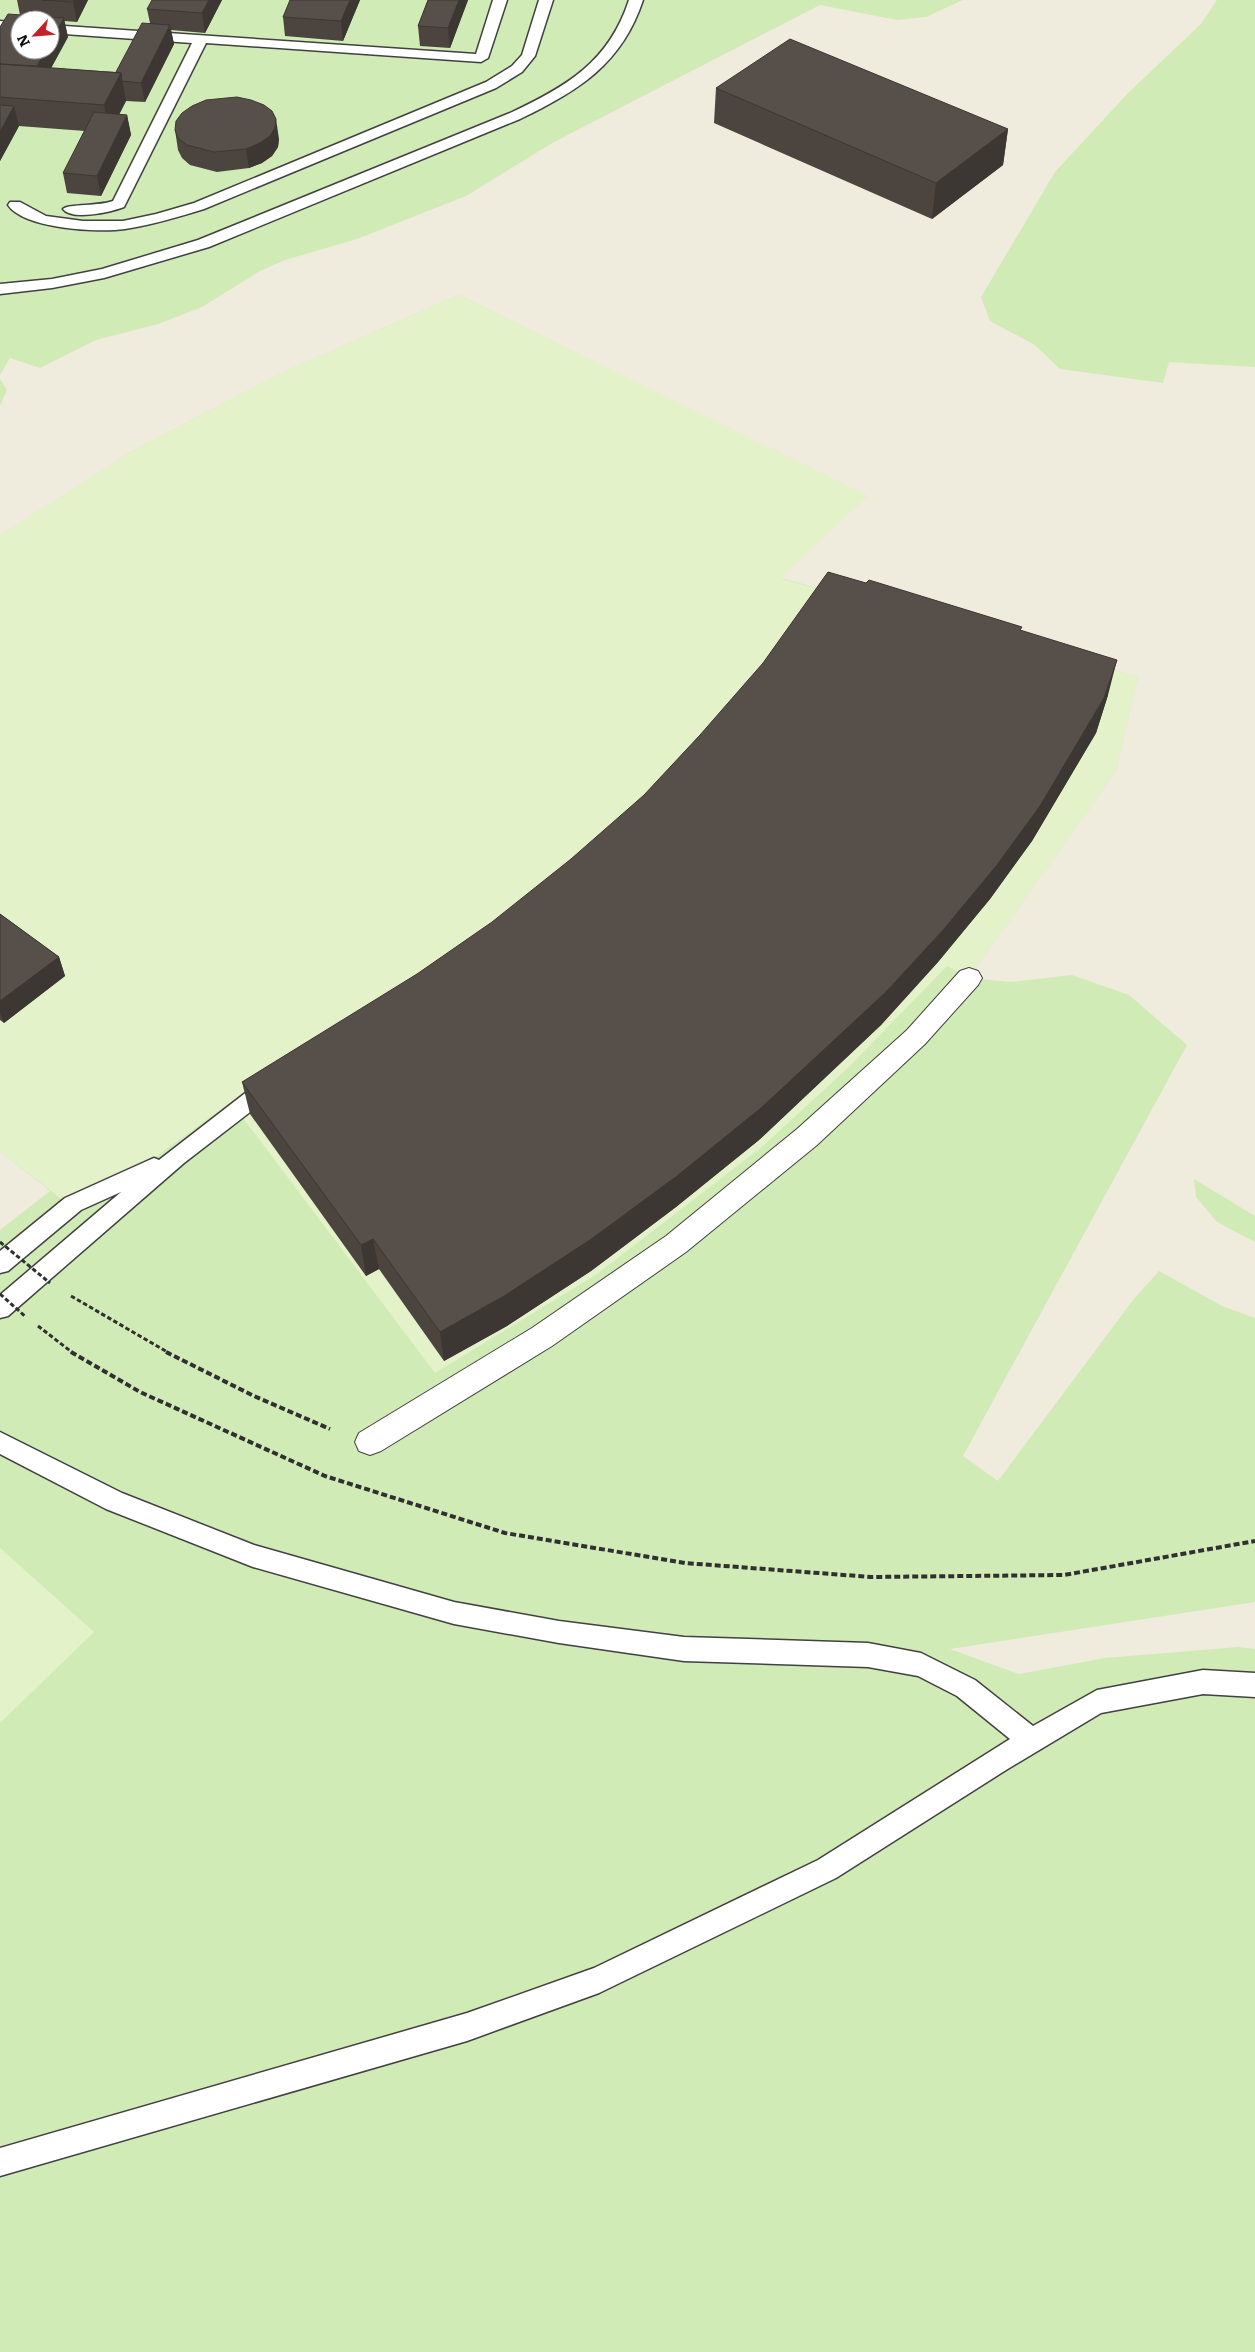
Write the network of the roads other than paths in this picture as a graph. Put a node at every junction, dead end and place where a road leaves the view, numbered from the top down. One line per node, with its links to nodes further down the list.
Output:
1 (500, 0): 5 (lane)
2 (546, 0): 7 (lane)
3 (636, 0): 8 (lane)
4 (60, 30): 5 (lane)
5 (201, 40): 7 (lane)
6 (0, 203): 7 (lane)
7 (15, 204)
8 (0, 289)
9 (969, 978): 15 (street)
10 (288, 1074): 11 (lane)
11 (177, 1157): 12 (lane); 13 (lane)
12 (0, 1264)
13 (0, 1309)
14 (0, 1442): 17 (lane)
15 (370, 1442)
16 (1255, 1685): 17 (lane)
17 (1031, 1740): 18 (lane)
18 (0, 2162)

